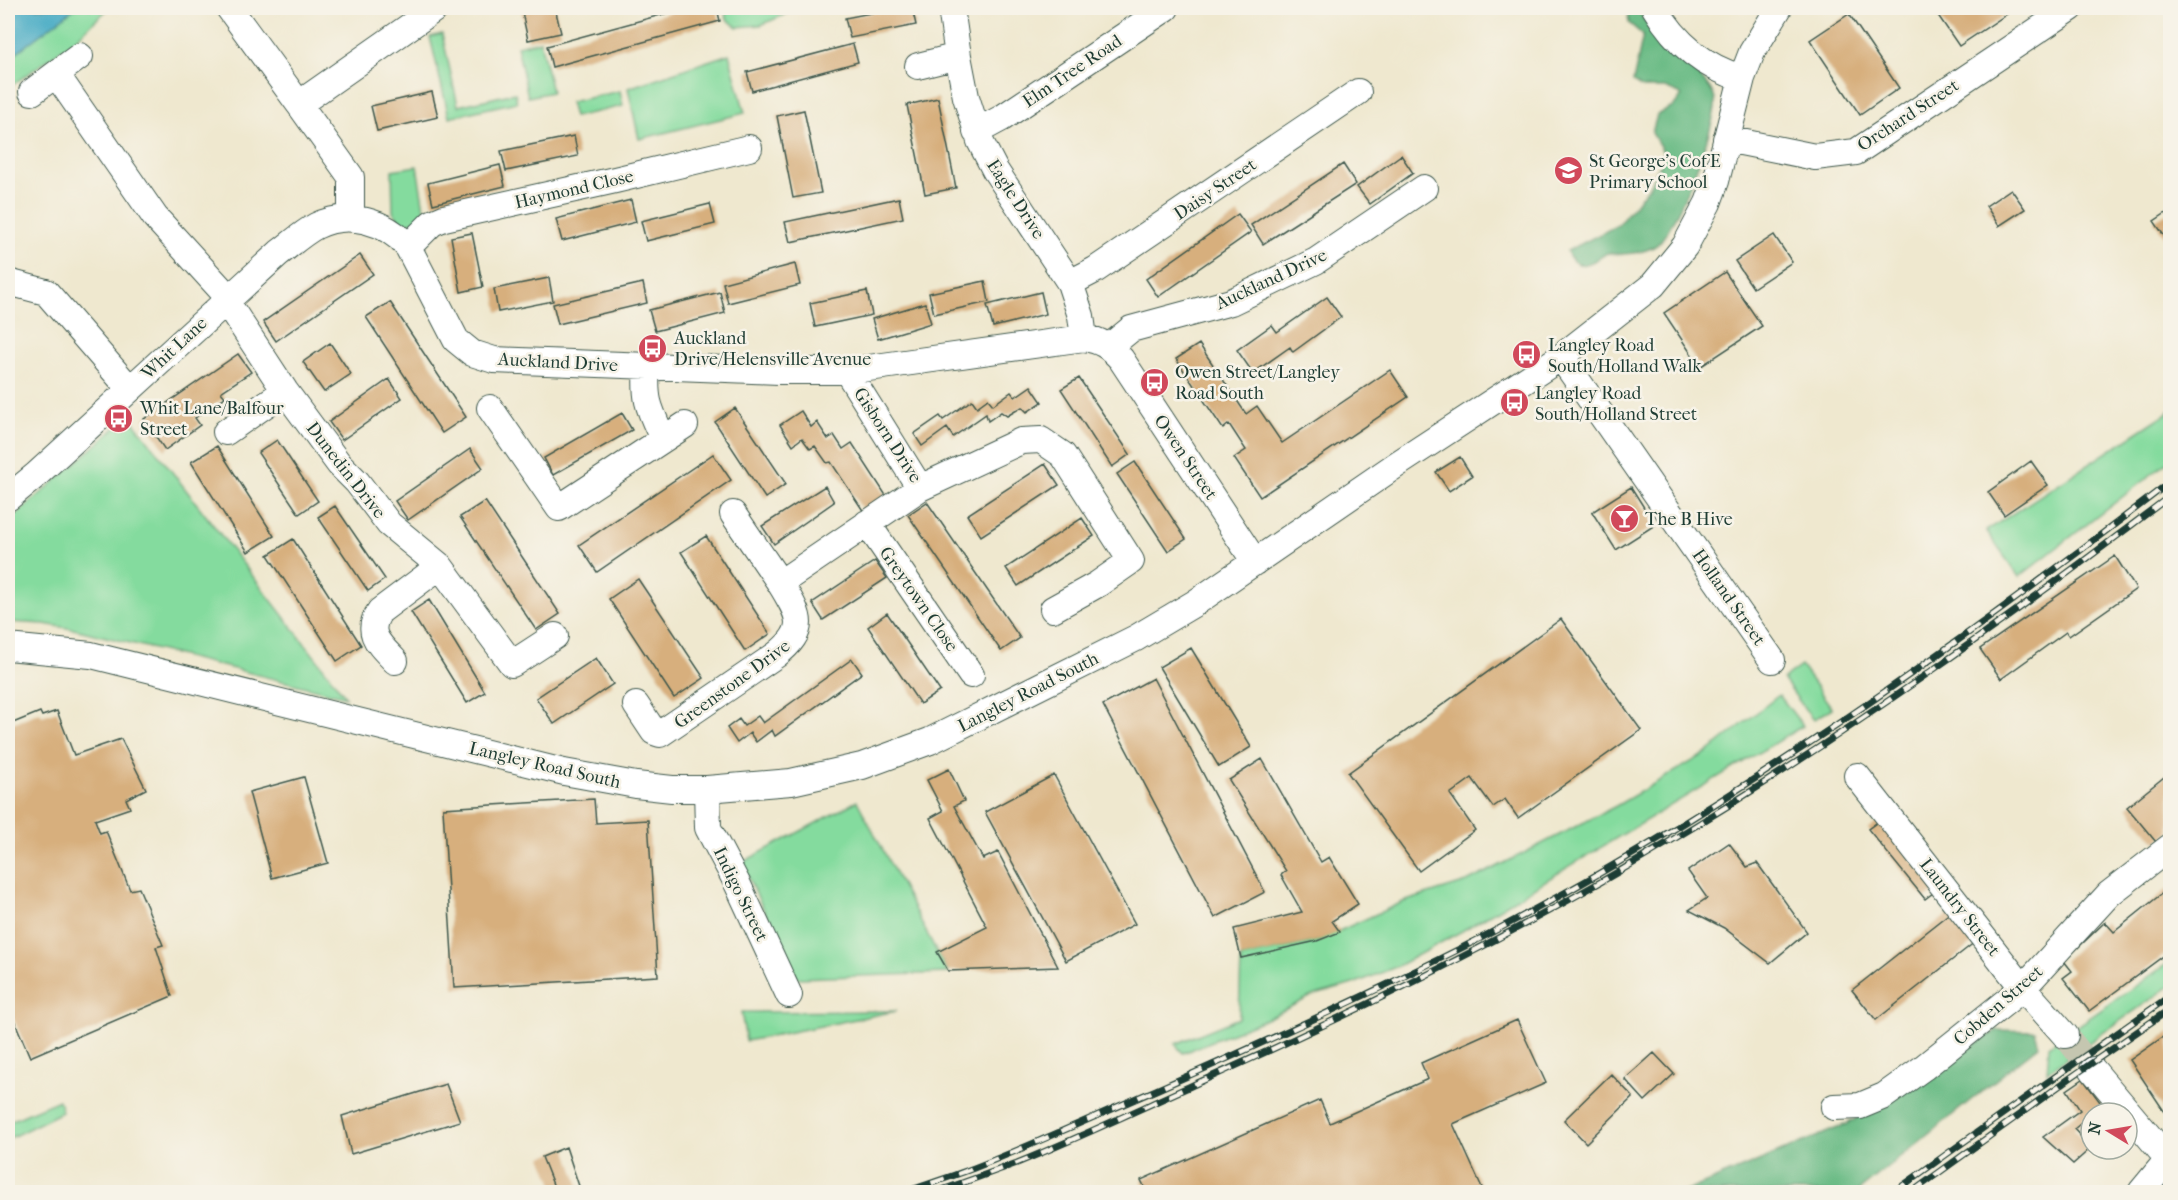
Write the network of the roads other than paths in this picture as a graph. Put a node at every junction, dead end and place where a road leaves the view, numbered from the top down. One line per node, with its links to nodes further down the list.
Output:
1 (229, 8): 15 (street)
2 (436, 8): 15 (street)
3 (951, 8): 9 (street, Eagle Drive)
4 (1166, 8): 16 (street, Elm Tree Road)
5 (1655, 8): 12 (street)
6 (1779, 8): 12 (street, Langley Road South)
7 (2071, 8): 17 (street, Orchard Street)
8 (80, 56): 11 (street)
9 (958, 56): 10 (street); 16 (street, Eagle Drive)
10 (918, 66)
11 (56, 74): 13 (street); 24 (street, Dunedin Drive)
12 (1742, 78): 17 (street, Langley Road South)
13 (32, 92)
14 (1358, 92): 23 (street, Daisy Street)
15 (299, 104): 20 (street)
16 (976, 132): 23 (street, Eagle Drive)
17 (1726, 139): 27 (street, Langley Road South)
18 (749, 147): 21 (street, Haymond Close)
19 (1424, 188): 26 (street, Auckland Drive)
20 (351, 218): 21 (street, Auckland Drive); 24 (street, Whit Lane)
21 (408, 247): 28 (street, Auckland Drive)
22 (8, 282): 30 (street)
23 (1070, 283): 25 (street, Eagle Drive)
24 (227, 299): 30 (street, Whit Lane); 31 (street, Dunedin Drive)
25 (1084, 338): 26 (street); 29 (street, Auckland Drive)
26 (1109, 347): 40 (street, Owen Street)
27 (1561, 357): 40 (street, Langley Road South); 46 (street, Holland Street)
28 (647, 366): 29 (street, Auckland Drive); 35 (street)
29 (847, 371): 36 (street, Gisborn Drive)
30 (130, 389): 37 (street, Whit Lane)
31 (285, 391): 34 (street); 41 (street, Dunedin Drive)
32 (490, 408): 35 (street)
33 (685, 425): 35 (street)
34 (226, 432)
35 (663, 439)
36 (920, 488): 39 (street); 43 (street, Gisborn Drive)
37 (8, 498)
38 (733, 514): 42 (street)
39 (867, 523): 42 (street); 48 (street, Greytown Close)
40 (1256, 562): 51 (street, Langley Road South)
41 (440, 566): 44 (street, Dunedin Drive); 47 (street)
42 (780, 583): 49 (street, Greenstone Drive)
43 (1053, 609)
44 (555, 636)
45 (8, 647): 51 (street, Langley Road South)
46 (1772, 660)
47 (395, 661)
48 (971, 675)
49 (636, 705)
50 (1857, 777): 53 (street, Laundry Street)
51 (707, 789): 54 (street, Indigo Street)
52 (2170, 847): 53 (street, Cobden Street)
53 (2023, 988): 55 (street, Laundry Street); 57 (street, Cobden Street)
54 (789, 995)
55 (2065, 1035)
56 (2093, 1070): 58 (street)
57 (1834, 1107)
58 (2169, 1158): 59 (street)
59 (2141, 1192)

